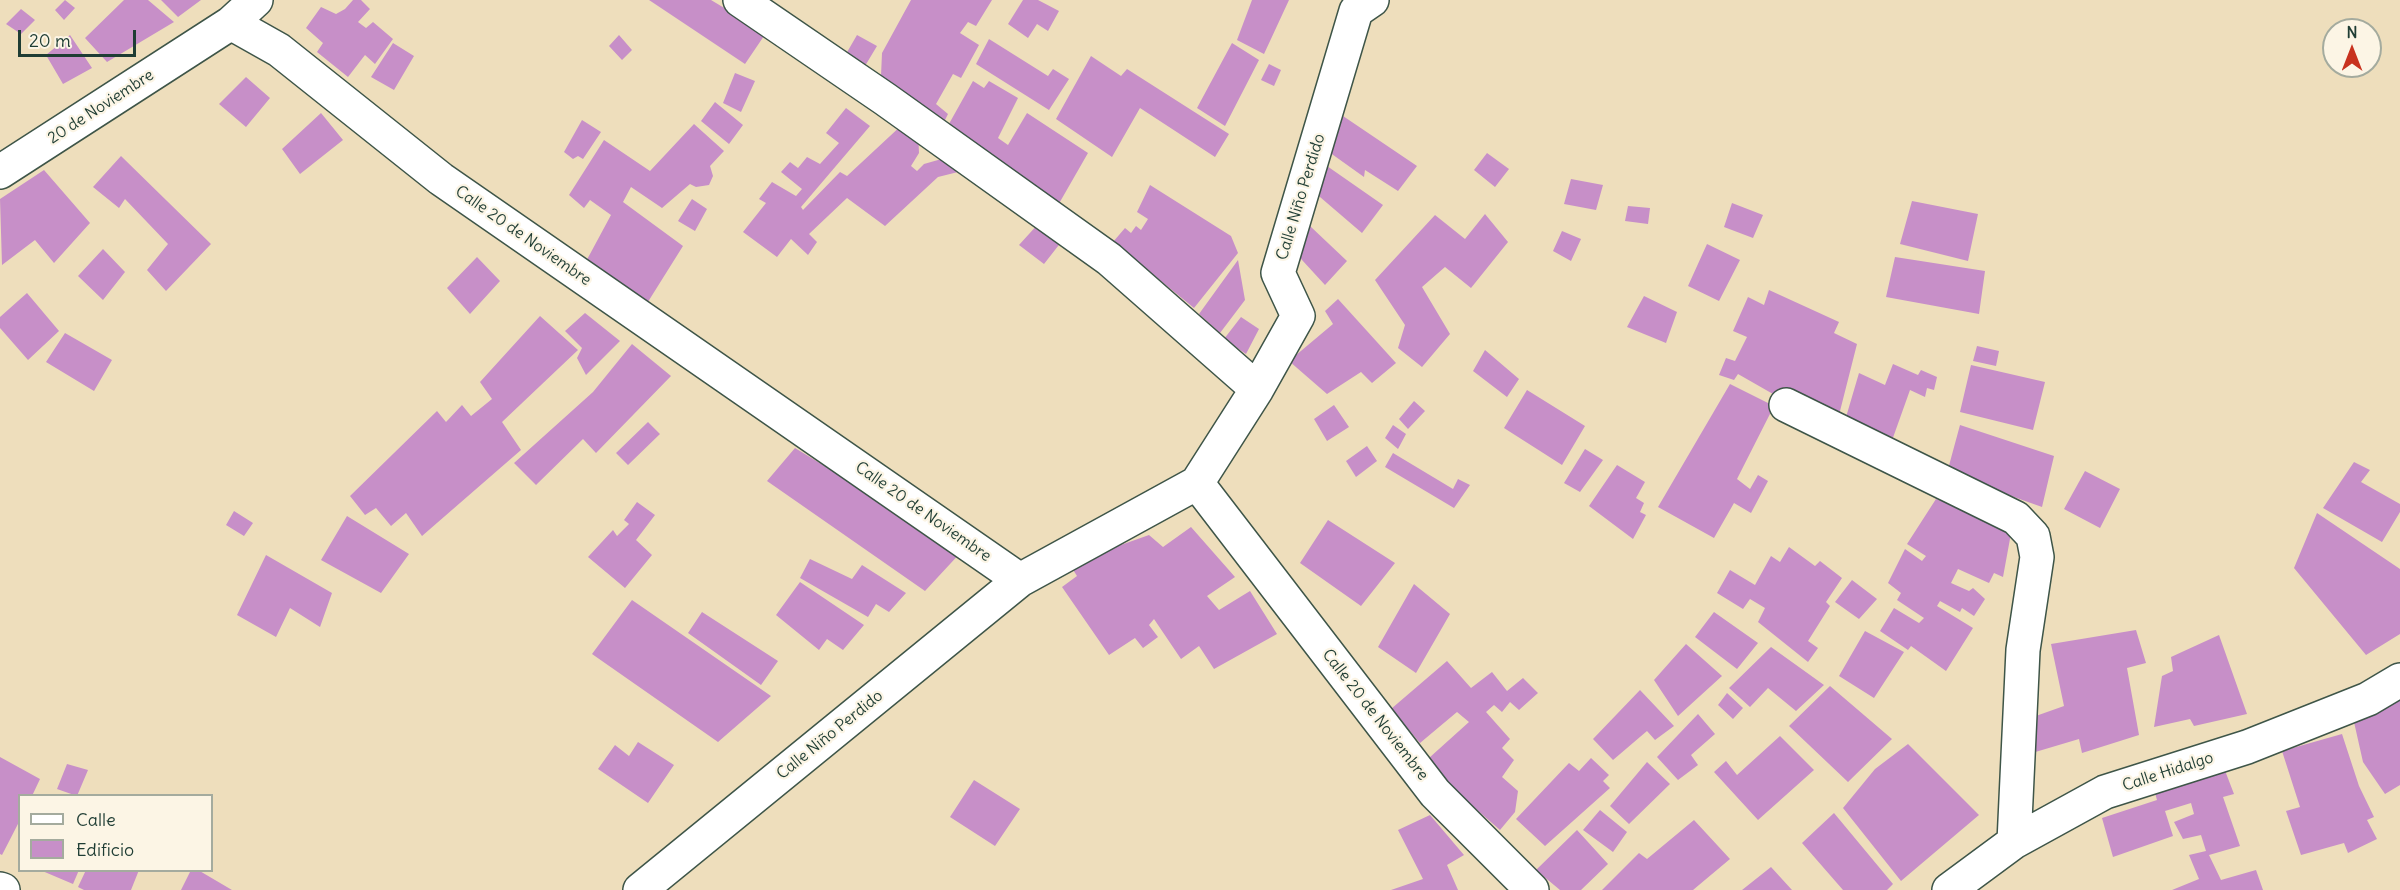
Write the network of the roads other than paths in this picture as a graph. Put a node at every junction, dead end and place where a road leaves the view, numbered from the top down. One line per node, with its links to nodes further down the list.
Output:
1 (256, 0): 4 (street, 20 de Noviembre)
2 (740, 0): 6 (street)
3 (1356, 4): 6 (street, Calle Niño Perdido)
4 (231, 23): 5 (street, 20 de Noviembre); 9 (street, Calle 20 de Noviembre)
5 (0, 172)
6 (1257, 389): 8 (street, Calle Niño Perdido)
7 (1786, 405): 11 (street)
8 (1197, 483): 9 (street); 13 (street, Calle 20 de Noviembre)
9 (1020, 580): 12 (street, Calle Niño Perdido)
10 (2400, 680): 11 (street, Calle Hidalgo)
11 (2014, 842): 14 (street, Calle Hidalgo)
12 (640, 890)
13 (1532, 890)
14 (1949, 890)

